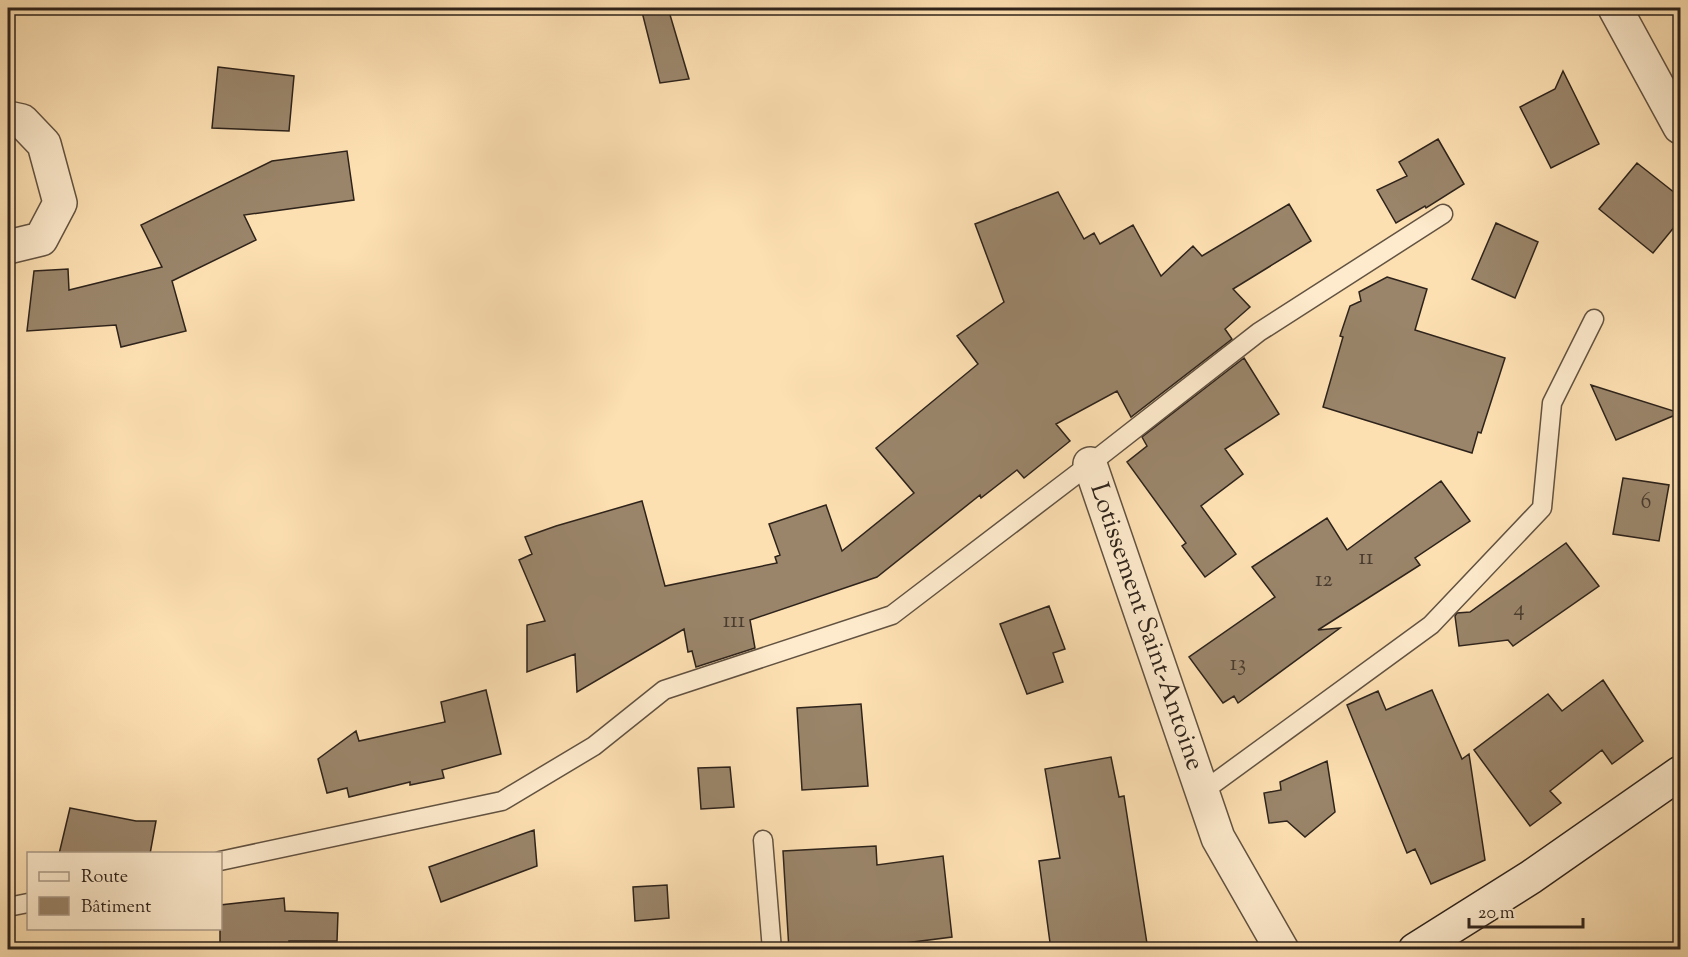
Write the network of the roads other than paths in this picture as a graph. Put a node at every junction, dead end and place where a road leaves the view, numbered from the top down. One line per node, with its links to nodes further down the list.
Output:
1 (1615, 8): 3 (street)
2 (8, 118): 5 (street)
3 (1680, 127)
4 (1443, 214): 7 (lane)
5 (8, 247)
6 (1594, 319): 9 (lane, Lotissement Saint-Antoine)
7 (1090, 464): 9 (street, Lotissement Saint-Antoine); 11 (lane, Lotissement Saint-Antoine)
8 (1680, 772): 16 (street)
9 (1202, 792): 15 (street, Lotissement Saint-Antoine)
10 (763, 840): 14 (lane)
11 (222, 861)
12 (27, 903): 13 (lane)
13 (8, 907)
14 (772, 950)
15 (1282, 950)
16 (1415, 950)

